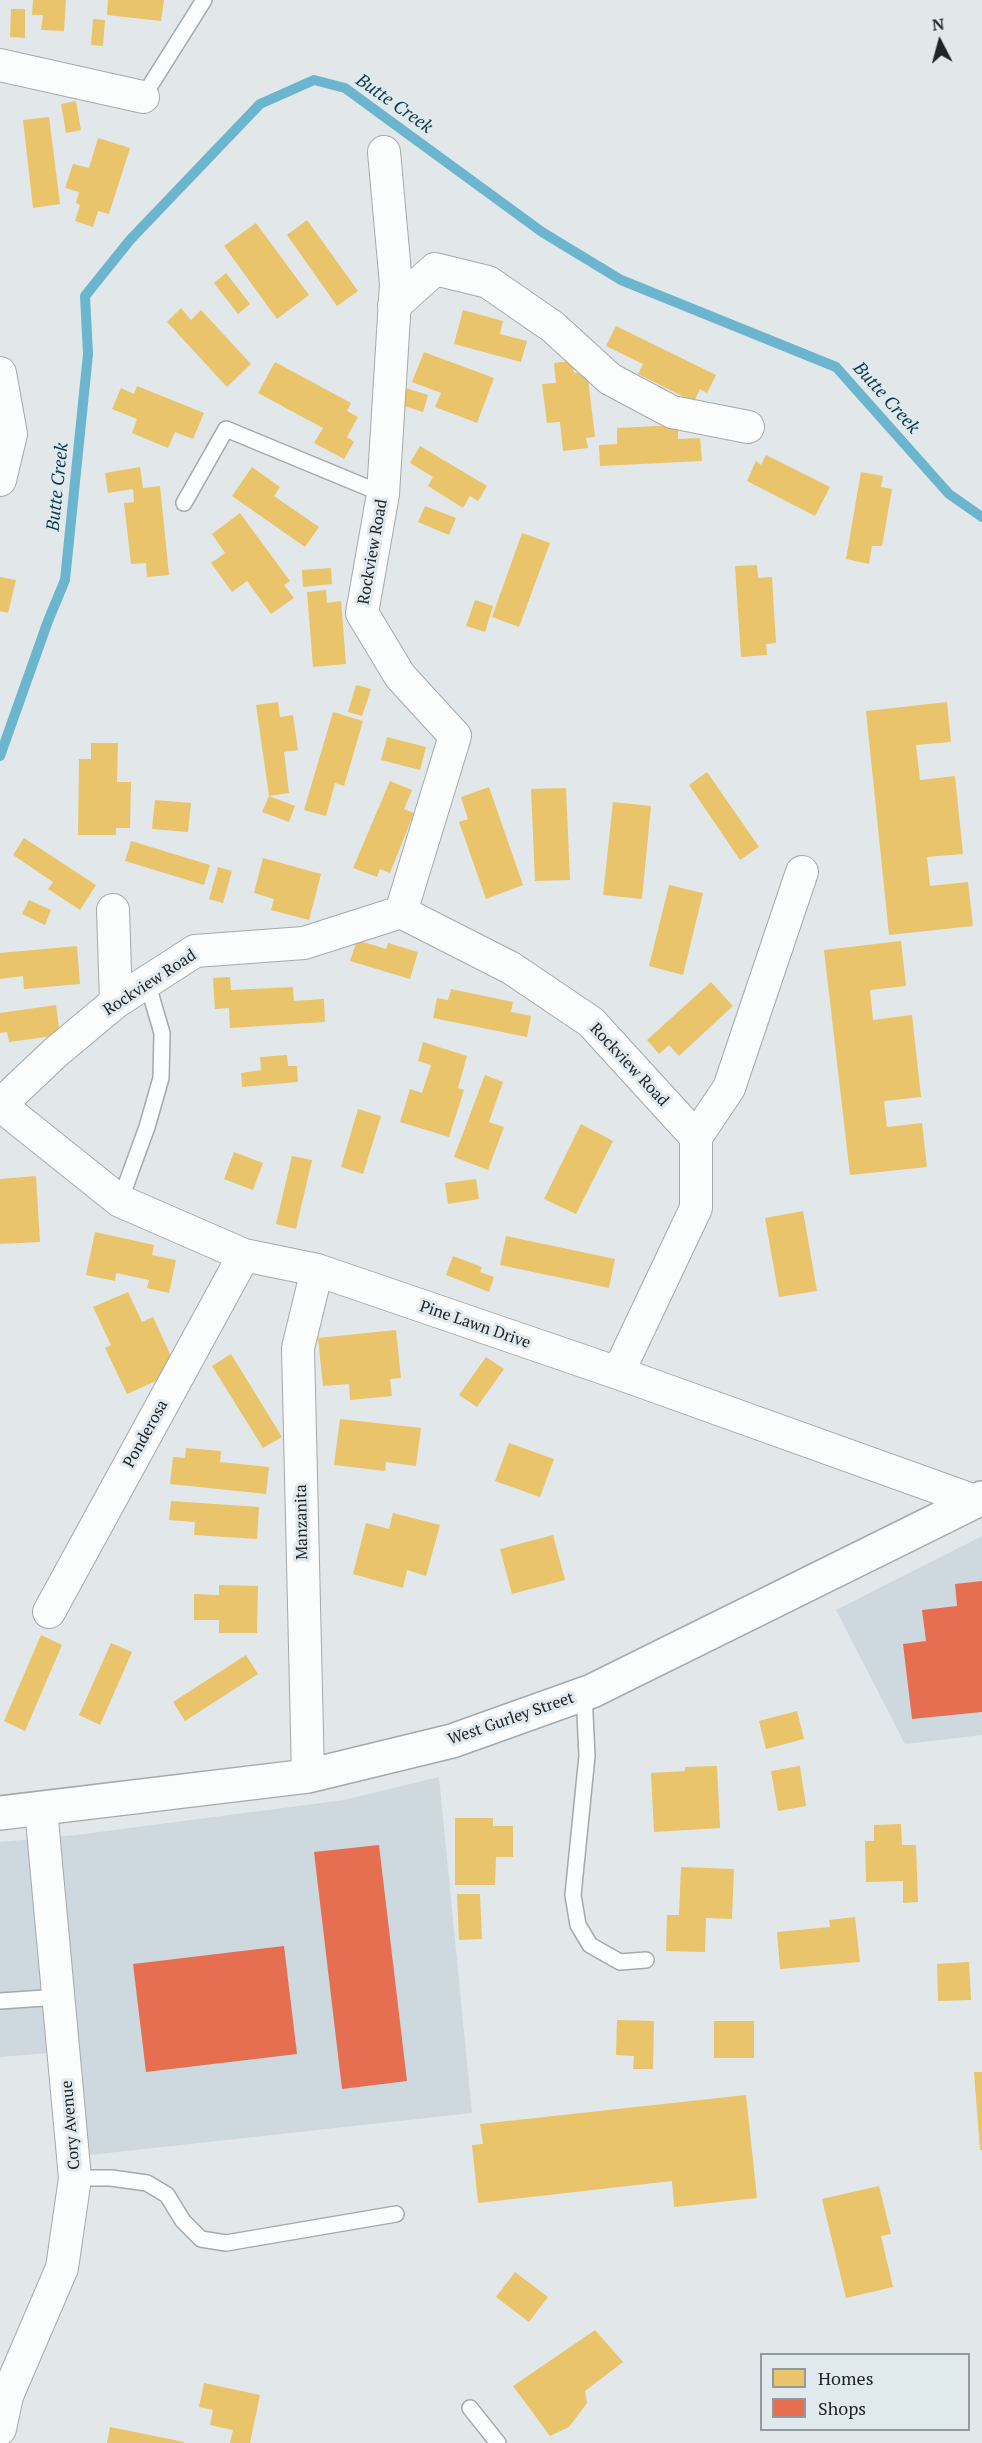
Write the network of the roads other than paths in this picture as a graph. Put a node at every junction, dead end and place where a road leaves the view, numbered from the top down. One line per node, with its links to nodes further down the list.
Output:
1 (204, 0): 3 (lane)
2 (0, 65): 3 (street)
3 (143, 98)
4 (384, 152): 5 (street, Rockview Road)
5 (394, 306): 7 (street); 9 (street, Rockview Road)
6 (0, 373): 8 (street)
7 (748, 427)
8 (0, 480)
9 (383, 494): 10 (lane); 13 (street, Rockview Road)
10 (184, 503)
11 (802, 872): 17 (street)
12 (113, 910): 15 (street)
13 (400, 912): 14 (street, Rockview Road); 17 (street, Rockview Road)
14 (147, 982): 15 (street, Rockview Road); 18 (lane)
15 (116, 1002): 16 (street, Rockview Road)
16 (0, 1105): 18 (street, Pine Lawn Drive)
17 (696, 1137): 21 (street)
18 (120, 1201): 19 (street, Pine Lawn Drive)
19 (244, 1255): 20 (street, Pine Lawn Drive); 23 (street, Ponderosa)
20 (317, 1270): 21 (street, Pine Lawn Drive); 25 (street, Manzanita)
21 (618, 1373): 22 (street, Pine Lawn Drive)
22 (978, 1499): 24 (main road, West Gurley Street)
23 (49, 1612)
24 (584, 1694): 25 (main road, West Gurley Street); 28 (lane)
25 (308, 1776): 26 (main road, West Gurley Street)
26 (41, 1809): 27 (main road, West Gurley Street); 29 (street, Cory Avenue)
27 (0, 1813)
28 (646, 1960)
29 (59, 1997): 30 (lane); 31 (street, Cory Avenue)
30 (0, 2001)
31 (75, 2178): 32 (lane); 34 (street, Cory Avenue)
32 (396, 2214)
33 (470, 2408): 35 (lane)
34 (0, 2429)
35 (498, 2443)

